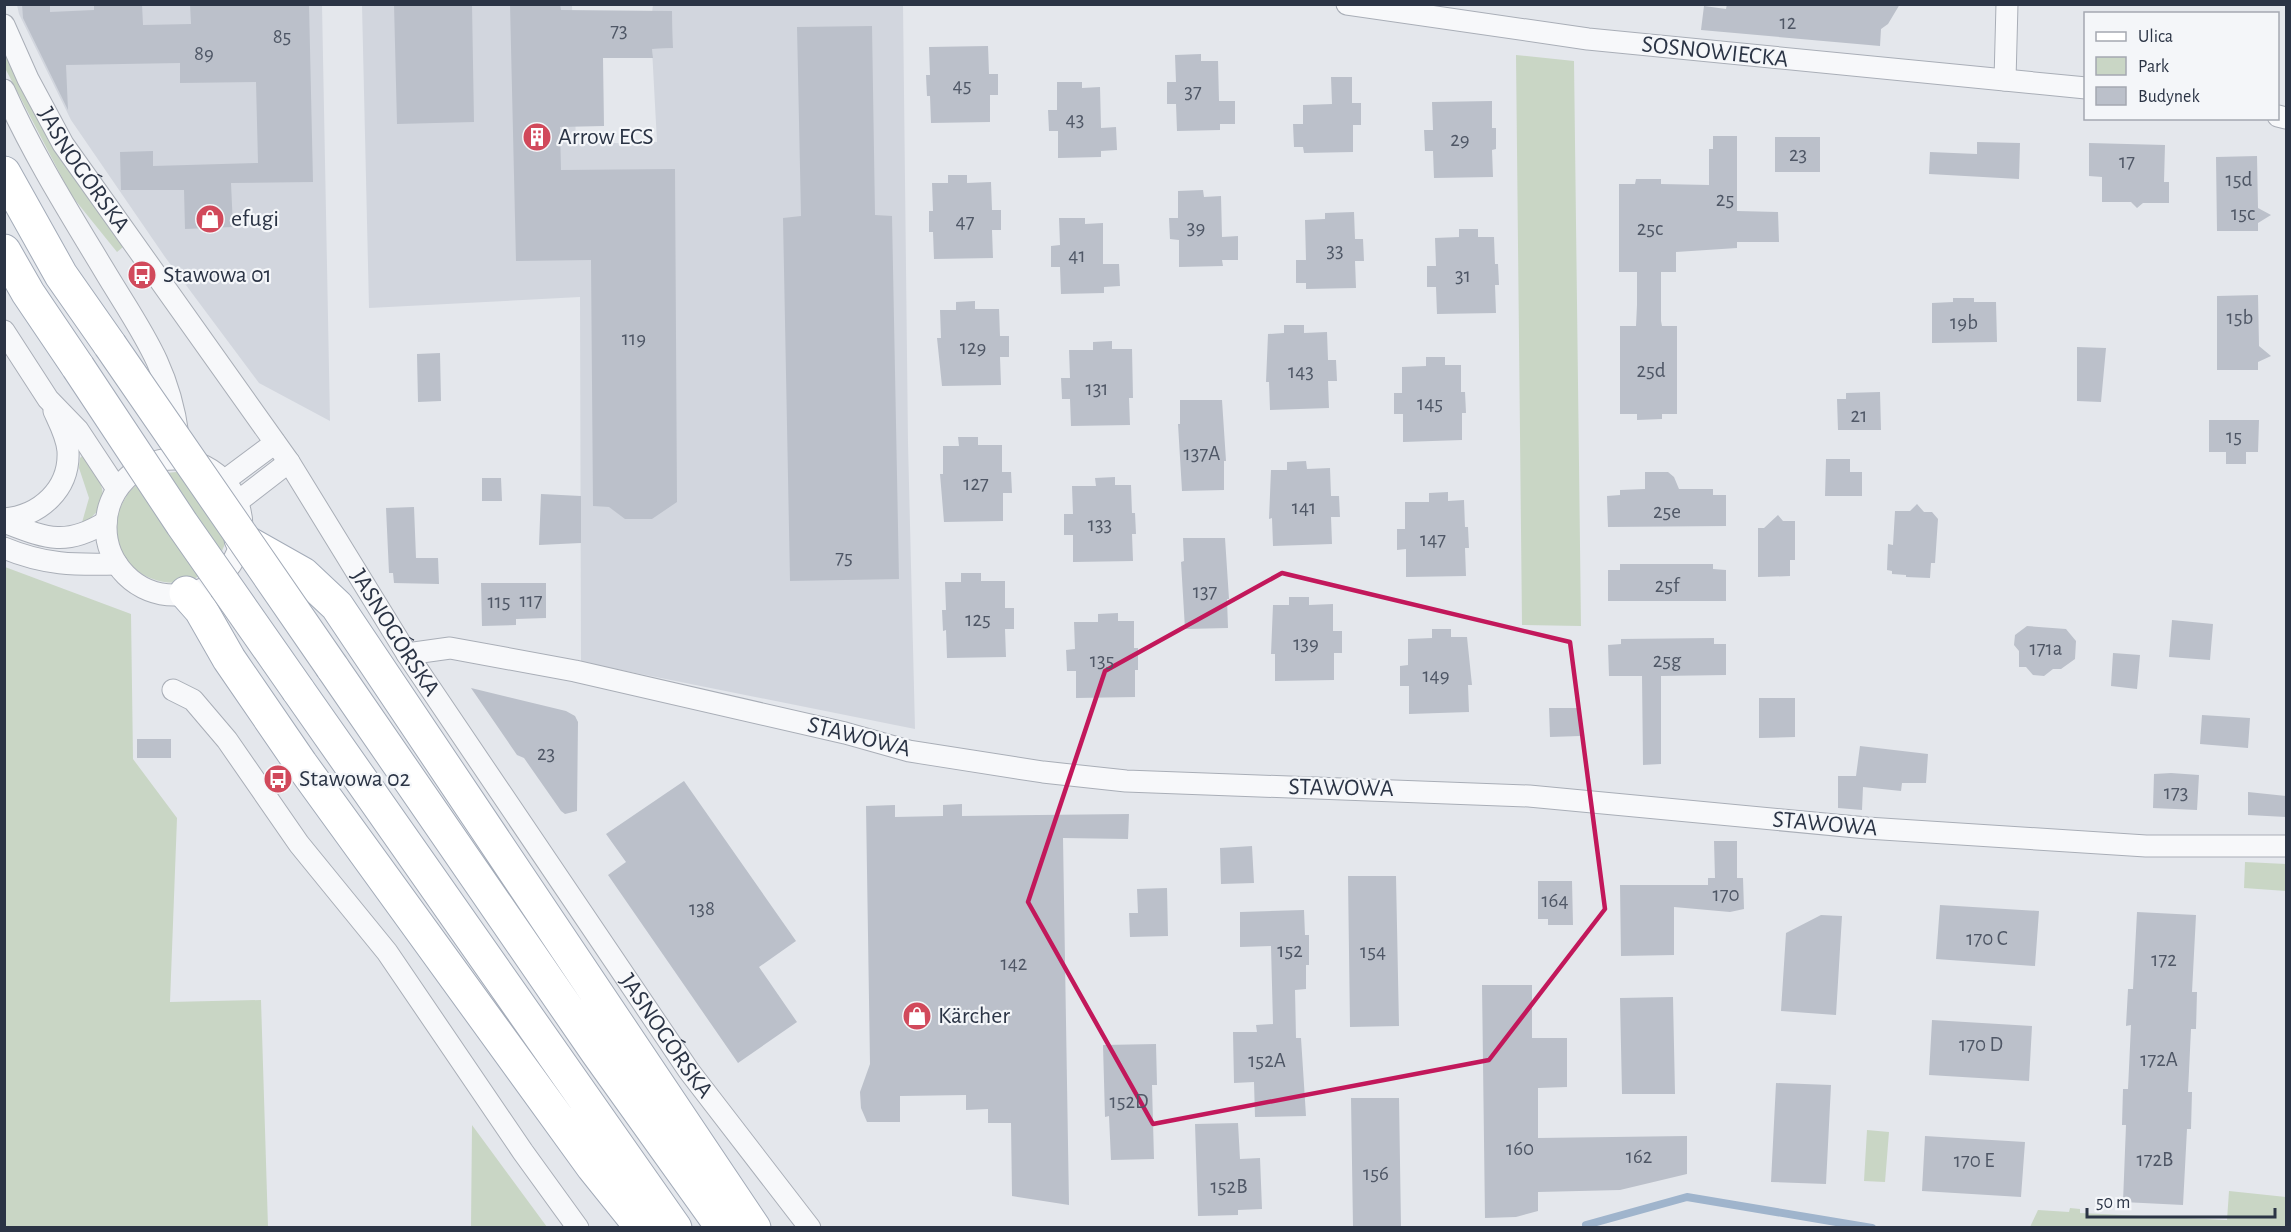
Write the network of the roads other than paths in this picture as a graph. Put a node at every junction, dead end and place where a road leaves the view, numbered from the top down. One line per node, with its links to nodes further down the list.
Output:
1 (1347, 4): 4 (street, SOSNOWIECKA)
2 (2007, 4): 4 (street)
3 (4, 25): 11 (street, JASNOGÓRSKA)
4 (2005, 80): 5 (street, SOSNOWIECKA)
5 (2084, 88)
6 (4, 90): 12 (street, JASNOGÓRSKA)
7 (4, 173): 29 (main road, bridge)
8 (4, 250): 28 (main road, bridge)
9 (4, 331): 10 (street)
10 (48, 399): 15 (street); 17 (street)
11 (275, 443): 13 (street, JASNOGÓRSKA); 14 (street)
12 (180, 459): 14 (street); 15 (street)
13 (289, 462): 16 (street); 23 (street, JASNOGÓRSKA)
14 (224, 481): 16 (street)
15 (117, 489): 18 (street)
16 (237, 502): 19 (street)
17 (4, 520): 18 (street)
18 (106, 522): 21 (street)
19 (241, 538): 22 (street); 30 (main road)
20 (4, 548): 21 (street)
21 (117, 564): 22 (street)
22 (186, 593): 27 (main road)
23 (407, 654): 25 (street, STAWOWA); 31 (street, JASNOGÓRSKA)
24 (173, 690): 26 (street)
25 (2286, 846)
26 (578, 1227)
27 (642, 1227)
28 (675, 1227)
29 (723, 1227)
30 (754, 1227)
31 (810, 1227)

